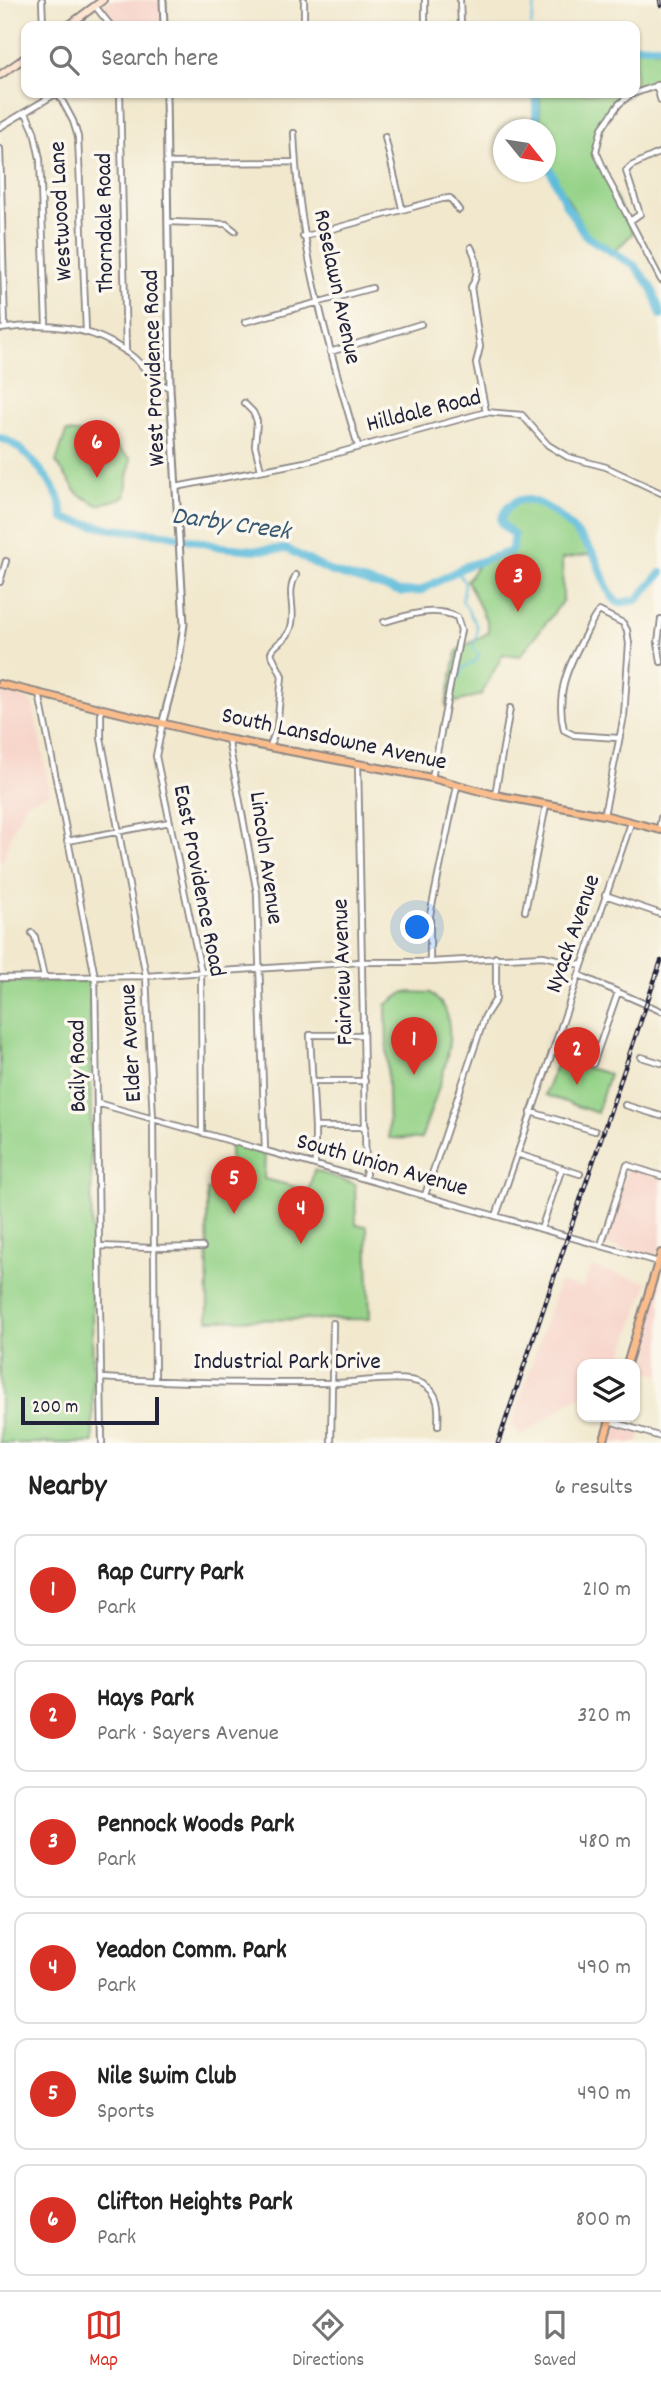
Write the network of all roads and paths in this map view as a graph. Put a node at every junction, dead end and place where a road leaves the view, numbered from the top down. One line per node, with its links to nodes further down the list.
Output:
1 (42, 0): 8 (street)
2 (103, 0): 7 (main road)
3 (163, 0): 11 (street)
4 (304, 0): 12 (street)
5 (425, 0): 13 (street)
6 (460, 0): 14 (street)
7 (96, 6): 9 (main road); 10 (street)
8 (43, 21)
9 (75, 21)
10 (107, 21)
11 (164, 21)
12 (304, 21)
13 (425, 21)
14 (461, 21)
15 (21, 60): 16 (main road)
16 (0, 75)
17 (659, 85): 18 (street); 24 (street)
18 (640, 92)
19 (49, 98): 25 (street)
20 (60, 98): 48 (street, Westwood Lane)
21 (120, 98): 49 (street, Thorndale Road)
22 (166, 98): 32 (street)
23 (626, 98): 36 (street)
24 (661, 101)
25 (26, 113): 26 (street); 45 (street)
26 (0, 127)
27 (294, 133): 31 (street, Roselawn Avenue)
28 (386, 137): 34 (street)
29 (0, 149): 33 (street)
30 (661, 152): 36 (street)
31 (295, 162): 32 (street); 39 (street, Roselawn Avenue)
32 (166, 163): 37 (street)
33 (1, 186): 47 (street)
34 (402, 208): 35 (street); 39 (street)
35 (459, 210)
36 (630, 221): 41 (street)
37 (169, 222): 38 (street); 51 (street, West Providence Road)
38 (235, 231)
39 (303, 237): 43 (street, Roselawn Avenue)
40 (471, 247): 53 (street)
41 (661, 281)
42 (372, 288): 43 (street)
43 (318, 302): 44 (street); 50 (street, Roselawn Avenue)
44 (245, 322)
45 (46, 324): 47 (street); 48 (street)
46 (421, 324): 50 (street)
47 (3, 328)
48 (86, 331): 49 (street)
49 (126, 352): 51 (street)
50 (330, 352): 54 (street, Roselawn Avenue)
51 (170, 388): 56 (street, West Providence Road)
52 (244, 403): 55 (street)
53 (486, 412): 54 (street, Hilldale Road); 57 (street, Hilldale Road)
54 (358, 446): 55 (street, Hilldale Road)
55 (261, 470): 56 (street, Hilldale Road)
56 (176, 487): 68 (street, West Providence Road)
57 (661, 493)
58 (6, 561): 60 (street)
59 (296, 575): 71 (street)
60 (0, 582)
61 (661, 619): 63 (street)
62 (384, 622): 73 (street)
63 (661, 662)
64 (0, 684): 65 (main road, South Lansdowne Avenue)
65 (39, 694): 66 (main road, South Lansdowne Avenue); 83 (street, Baily Road)
66 (101, 708): 68 (main road, South Lansdowne Avenue); 82 (street, Elder Avenue)
67 (510, 708): 75 (street)
68 (163, 721): 69 (main road, South Lansdowne Avenue); 79 (street, East Providence Road)
69 (227, 738): 71 (main road, South Lansdowne Avenue); 92 (street, Lincoln Avenue)
70 (618, 738): 70 (street); 77 (street)
71 (270, 746): 72 (main road, South Lansdowne Avenue)
72 (358, 763): 73 (main road, South Lansdowne Avenue); 89 (street, Fairview Avenue)
73 (432, 778): 74 (main road, South Lansdowne Avenue)
74 (457, 786): 75 (main road, South Lansdowne Avenue); 90 (street)
75 (495, 795): 76 (main road, South Lansdowne Avenue)
76 (546, 805): 77 (main road, South Lansdowne Avenue); 85 (street)
77 (604, 815): 80 (main road, South Lansdowne Avenue)
78 (661, 818): 81 (street)
79 (170, 822): 82 (street); 93 (street, East Providence Road)
80 (631, 823): 81 (main road, South Lansdowne Avenue); 84 (street, Nyack Avenue)
81 (660, 830)
82 (119, 831): 83 (street); 94 (street, Elder Avenue)
83 (66, 841): 97 (street, Baily Road)
84 (604, 895): 86 (street); 91 (street, Nyack Avenue)
85 (525, 911)
86 (661, 914)
87 (32, 933): 96 (street)
88 (496, 957): 90 (street); 91 (street); 123 (street)
89 (361, 962): 90 (street); 92 (street); 101 (street, Fairview Avenue)
90 (430, 962)
91 (582, 965): 95 (street, Nyack Avenue)
92 (260, 968): 93 (street); 116 (street, Lincoln Avenue)
93 (201, 971): 94 (street); 115 (street, East Providence Road)
94 (146, 975): 97 (street); 111 (street, Elder Avenue)
95 (579, 975): 99 (street); 102 (street, Nyack Avenue)
96 (44, 977): 97 (street); 98 (street)
97 (95, 977): 107 (street, Baily Road)
98 (0, 978)
99 (618, 992): 100 (street); 102 (street)
100 (661, 1011)
101 (363, 1035): 105 (street); 106 (street, Fairview Avenue)
102 (553, 1051): 109 (street, Nyack Avenue)
103 (641, 1057): 104 (street)
104 (661, 1063)
105 (313, 1081): 106 (street); 112 (street)
106 (365, 1081): 113 (street, Fairview Avenue)
107 (97, 1104): 111 (street, South Union Avenue); 127 (street, Baily Road)
108 (625, 1105): 110 (street)
109 (531, 1112): 114 (street); 117 (street, Nyack Avenue)
110 (661, 1116)
111 (153, 1119): 115 (street, South Union Avenue); 129 (street, Elder Avenue)
112 (315, 1127): 113 (street); 118 (street)
113 (366, 1127): 122 (street, Fairview Avenue)
114 (595, 1131)
115 (202, 1132): 116 (street, South Union Avenue)
116 (265, 1151): 118 (street, South Union Avenue)
117 (517, 1154): 119 (street); 124 (street, Nyack Avenue)
118 (314, 1164): 122 (street, South Union Avenue)
119 (562, 1168): 120 (street); 125 (street)
120 (580, 1174)
121 (661, 1176): 126 (street)
122 (366, 1179): 123 (street, South Union Avenue)
123 (425, 1196): 124 (street, South Union Avenue)
124 (496, 1216): 125 (street, South Union Avenue)
125 (541, 1229): 126 (street, South Union Avenue)
126 (601, 1245): 131 (street, South Union Avenue)
127 (99, 1246): 129 (street); 134 (street, Baily Road)
128 (204, 1247): 129 (street)
129 (153, 1248): 135 (street, Elder Avenue)
130 (661, 1253): 131 (main road)
131 (660, 1263): 133 (main road)
132 (333, 1323): 136 (street)
133 (629, 1359)
134 (101, 1378): 135 (street, Industrial Park Drive); 141 (street, Baily Road)
135 (155, 1381): 136 (street, Industrial Park Drive)
136 (333, 1383): 139 (street, Industrial Park Drive); 142 (street)
137 (609, 1422): 143 (main road)
138 (618, 1422): 140 (street)
139 (438, 1426)
140 (661, 1437)
141 (102, 1443)
142 (331, 1443)
143 (603, 1443)

